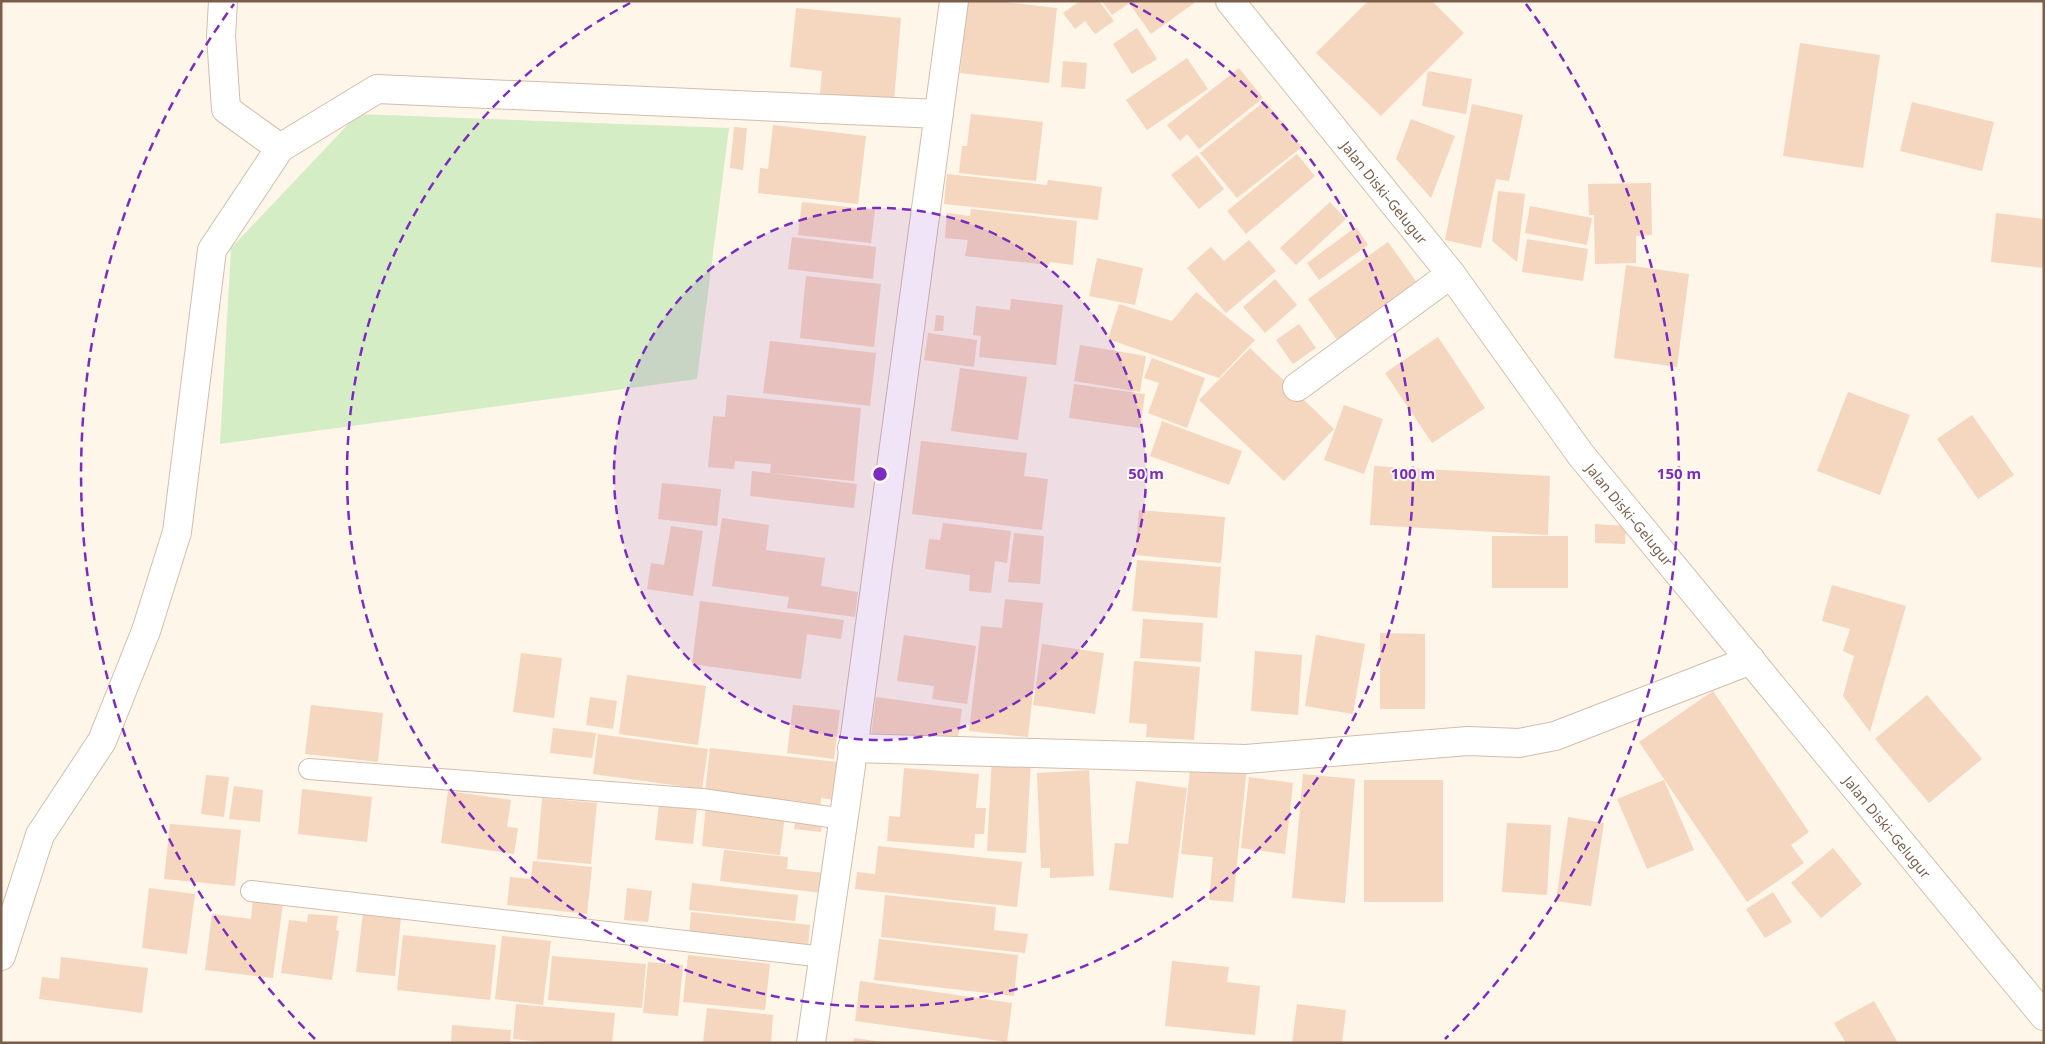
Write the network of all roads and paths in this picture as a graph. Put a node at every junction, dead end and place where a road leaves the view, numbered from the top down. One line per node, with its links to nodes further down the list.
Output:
1 (223, 1): 5 (street)
2 (954, 1): 4 (street)
3 (1230, 1): 6 (street, Jalan Diski–Gelugur)
4 (939, 114): 5 (street); 9 (street)
5 (280, 148): 13 (street)
6 (1451, 274): 7 (street); 8 (street, Jalan Diski–Gelugur)
7 (1297, 387)
8 (1751, 660): 9 (street); 15 (street, Jalan Diski–Gelugur)
9 (852, 748): 11 (street)
10 (309, 769): 11 (lane)
11 (844, 818): 14 (street)
12 (251, 891): 14 (lane)
13 (1, 956)
14 (824, 957): 16 (street)
15 (2044, 1016)
16 (811, 1043)

